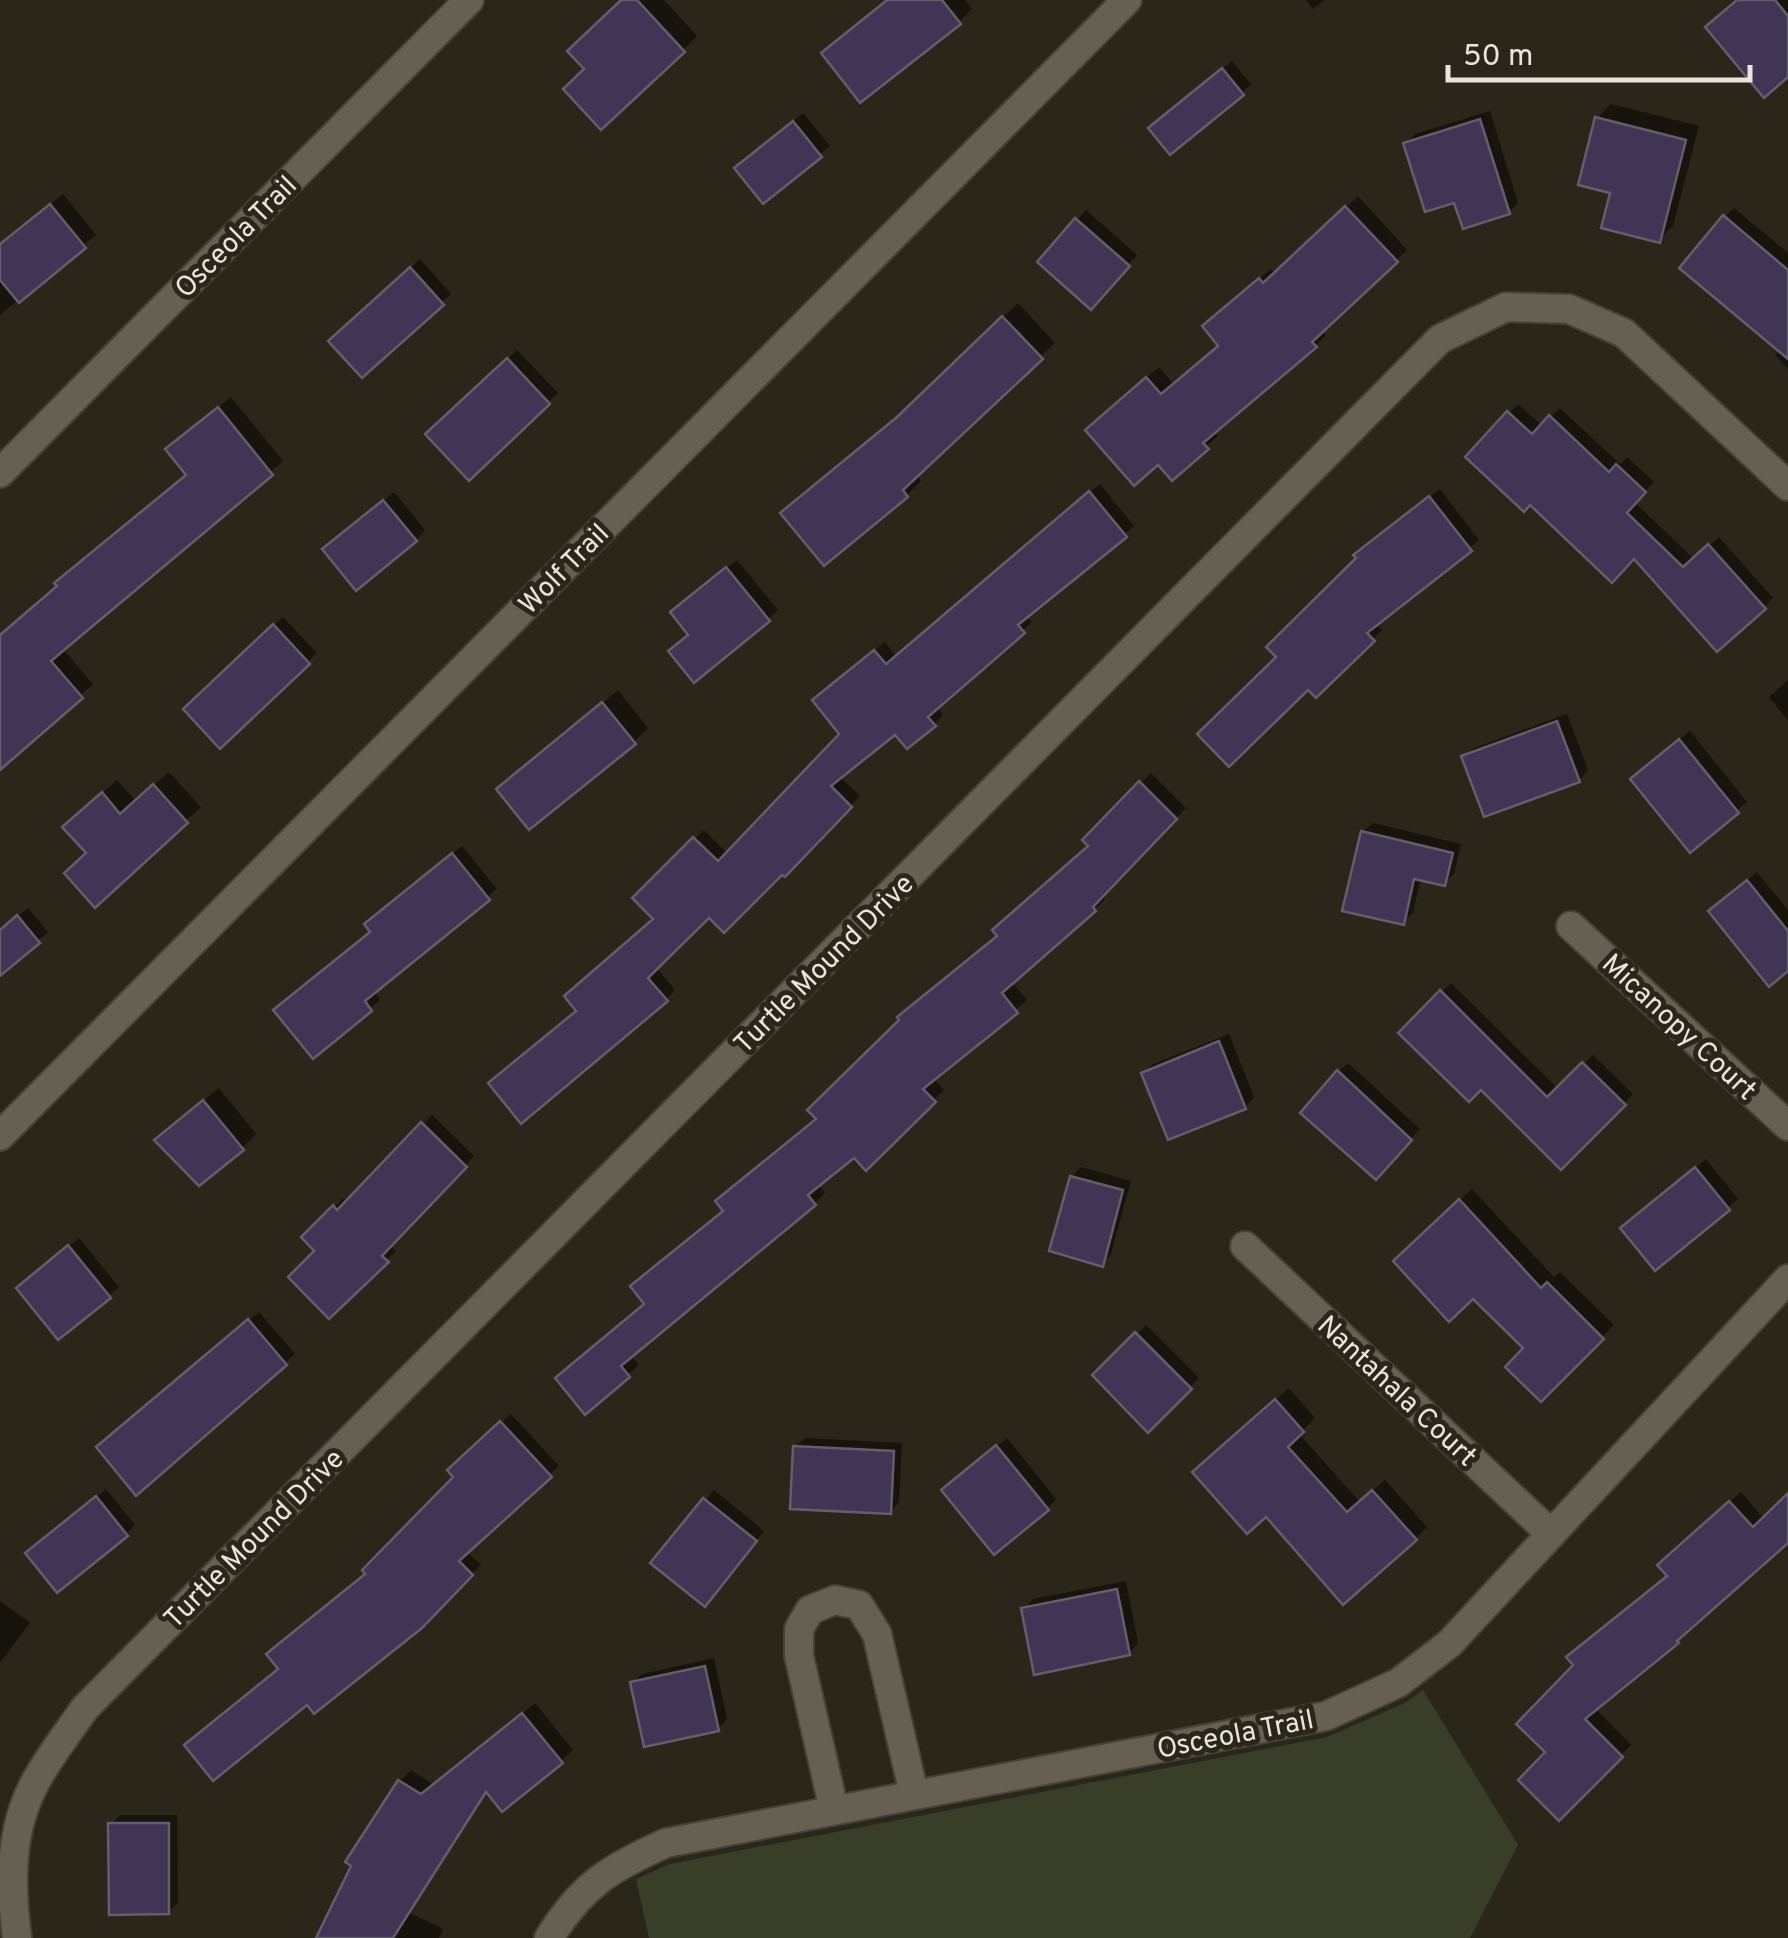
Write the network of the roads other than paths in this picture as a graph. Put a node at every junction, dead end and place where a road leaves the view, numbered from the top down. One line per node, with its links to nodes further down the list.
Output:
1 (470, 0): 3 (street, Osceola Trail)
2 (1127, 0): 7 (street, Wolf Trail)
3 (0, 473)
4 (1788, 486): 13 (street, Turtle Mound Drive)
5 (1571, 926): 6 (street, Micanopy Court)
6 (1788, 1126)
7 (0, 1136)
8 (1245, 1246): 10 (street, Nantahala Court)
9 (1788, 1279): 10 (street, Osceola Trail)
10 (1551, 1534): 11 (street, Osceola Trail)
11 (914, 1794): 12 (street, Osceola Trail); 12 (street)
12 (834, 1810): 14 (street, Osceola Trail)
13 (17, 1938)
14 (549, 1938)

